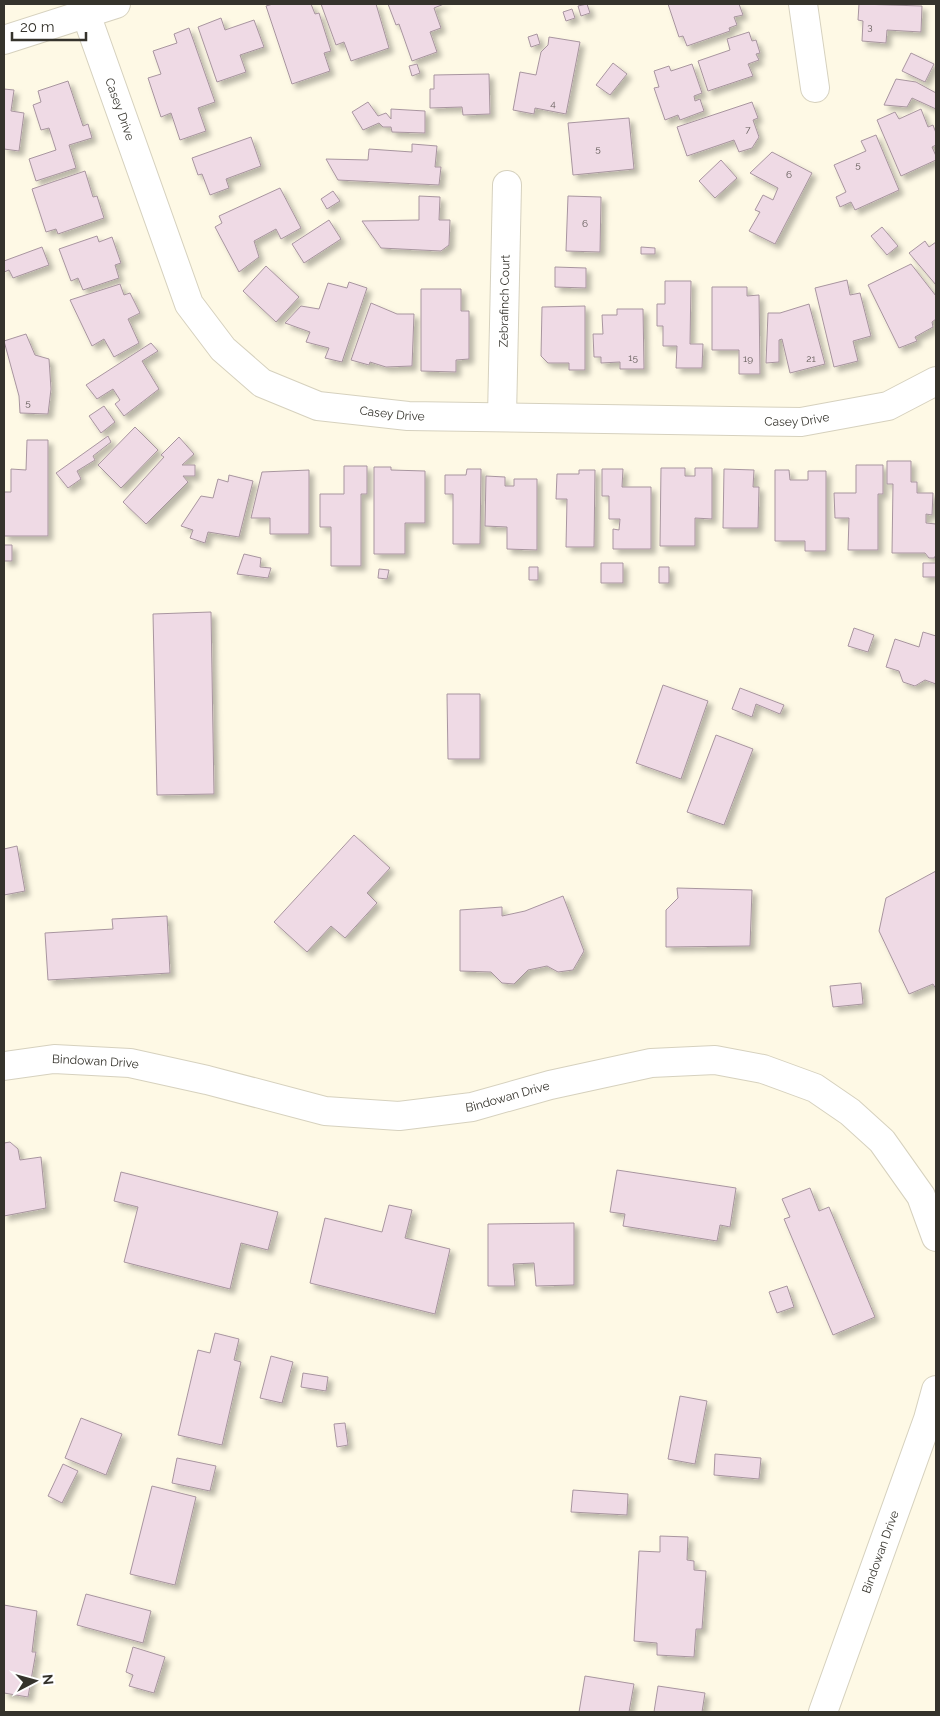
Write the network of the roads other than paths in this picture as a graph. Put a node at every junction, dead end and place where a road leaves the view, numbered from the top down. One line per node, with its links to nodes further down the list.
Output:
1 (116, 4): 3 (street)
2 (803, 4): 5 (street)
3 (86, 14): 4 (street); 8 (street, Casey Drive)
4 (4, 40)
5 (814, 88)
6 (506, 185): 8 (street, Zebrafinch Court)
7 (936, 381): 8 (street, Casey Drive)
8 (502, 417)
9 (4, 1066): 10 (street, Bindowan Drive)
10 (936, 1237)
11 (936, 1390): 12 (street, Bindowan Drive)
12 (823, 1712)

